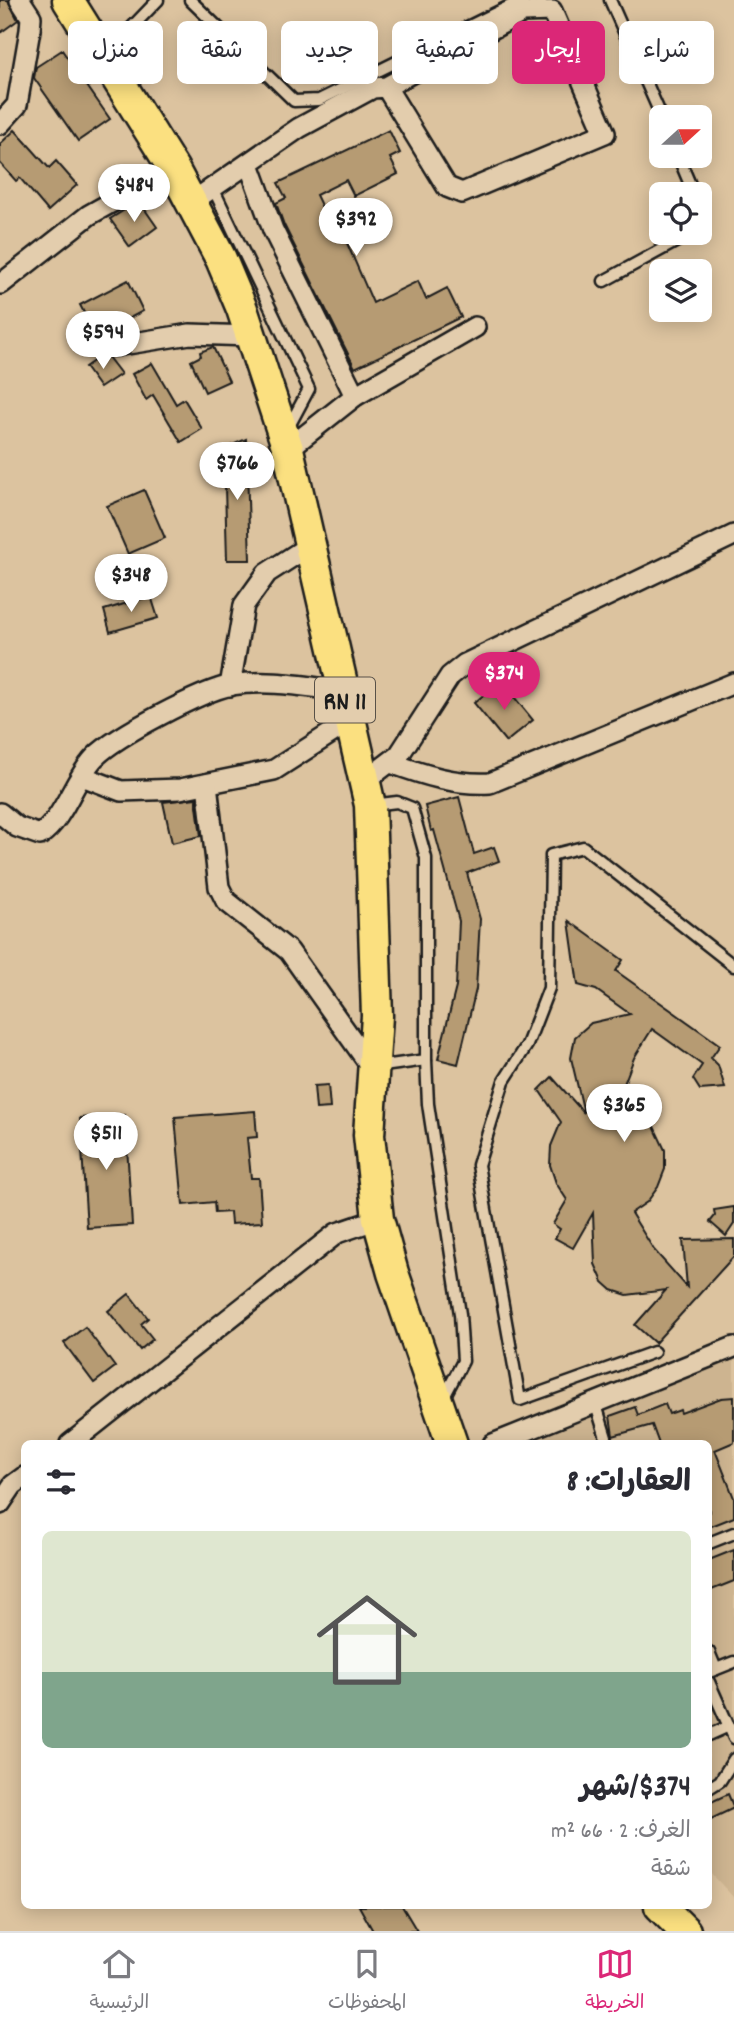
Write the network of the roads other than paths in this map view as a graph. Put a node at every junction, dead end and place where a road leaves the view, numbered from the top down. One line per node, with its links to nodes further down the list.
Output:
1 (19, 0): 12 (street)
2 (68, 0): 7 (main road, RN 11)
3 (159, 0): 8 (lane)
4 (190, 0): 5 (lane)
5 (522, 0)
6 (610, 0): 11 (lane)
7 (82, 21)
8 (138, 21)
9 (121, 84): 14 (main road, RN 11)
10 (386, 87): 10 (street); 13 (street)
11 (656, 105)
12 (0, 124)
13 (249, 163): 15 (street); 22 (street)
14 (173, 168): 15 (main road, RN 11); 18 (street)
15 (203, 195): 20 (main road, RN 11); 23 (lane)
16 (670, 245): 17 (lane)
17 (604, 281)
18 (1, 284)
19 (475, 327): 22 (street)
20 (251, 336): 21 (street); 23 (main road, RN 11)
21 (115, 346)
22 (355, 396): 23 (street)
23 (286, 443): 25 (main road, RN 11)
24 (734, 535): 30 (street)
25 (309, 546): 27 (street); 28 (main road, RN 11)
26 (734, 683): 30 (street)
27 (230, 685): 28 (street); 31 (street)
28 (344, 691): 29 (main road, RN 11)
29 (350, 721): 32 (street); 33 (main road, RN 11)
30 (390, 763): 33 (street)
31 (82, 776): 32 (street); 34 (street)
32 (207, 784): 37 (street)
33 (368, 793): 36 (lane); 37 (main road, RN 11)
34 (0, 813)
35 (734, 966): 40 (lane)
36 (426, 1060): 37 (lane); 42 (lane)
37 (372, 1068): 38 (main road, RN 11)
38 (378, 1219): 42 (main road, RN 11); 43 (street)
39 (734, 1347): 41 (street)
40 (654, 1352)
41 (596, 1405): 45 (street); 46 (lane)
42 (440, 1406): 44 (main road, RN 11)
43 (75, 1440)
44 (451, 1440)
45 (504, 1440)
46 (607, 1440)
47 (21, 1479): 48 (street)
48 (0, 1504)
49 (734, 1533): 50 (lane)
50 (712, 1542)
51 (734, 1662): 52 (lane)
52 (712, 1671)
53 (712, 1689): 54 (lane)
54 (729, 1726): 55 (lane); 56 (lane)
55 (712, 1734)
56 (734, 1738)
57 (734, 1759): 58 (lane)
58 (712, 1786)
59 (663, 1909): 60 (main road)
60 (685, 1931)

